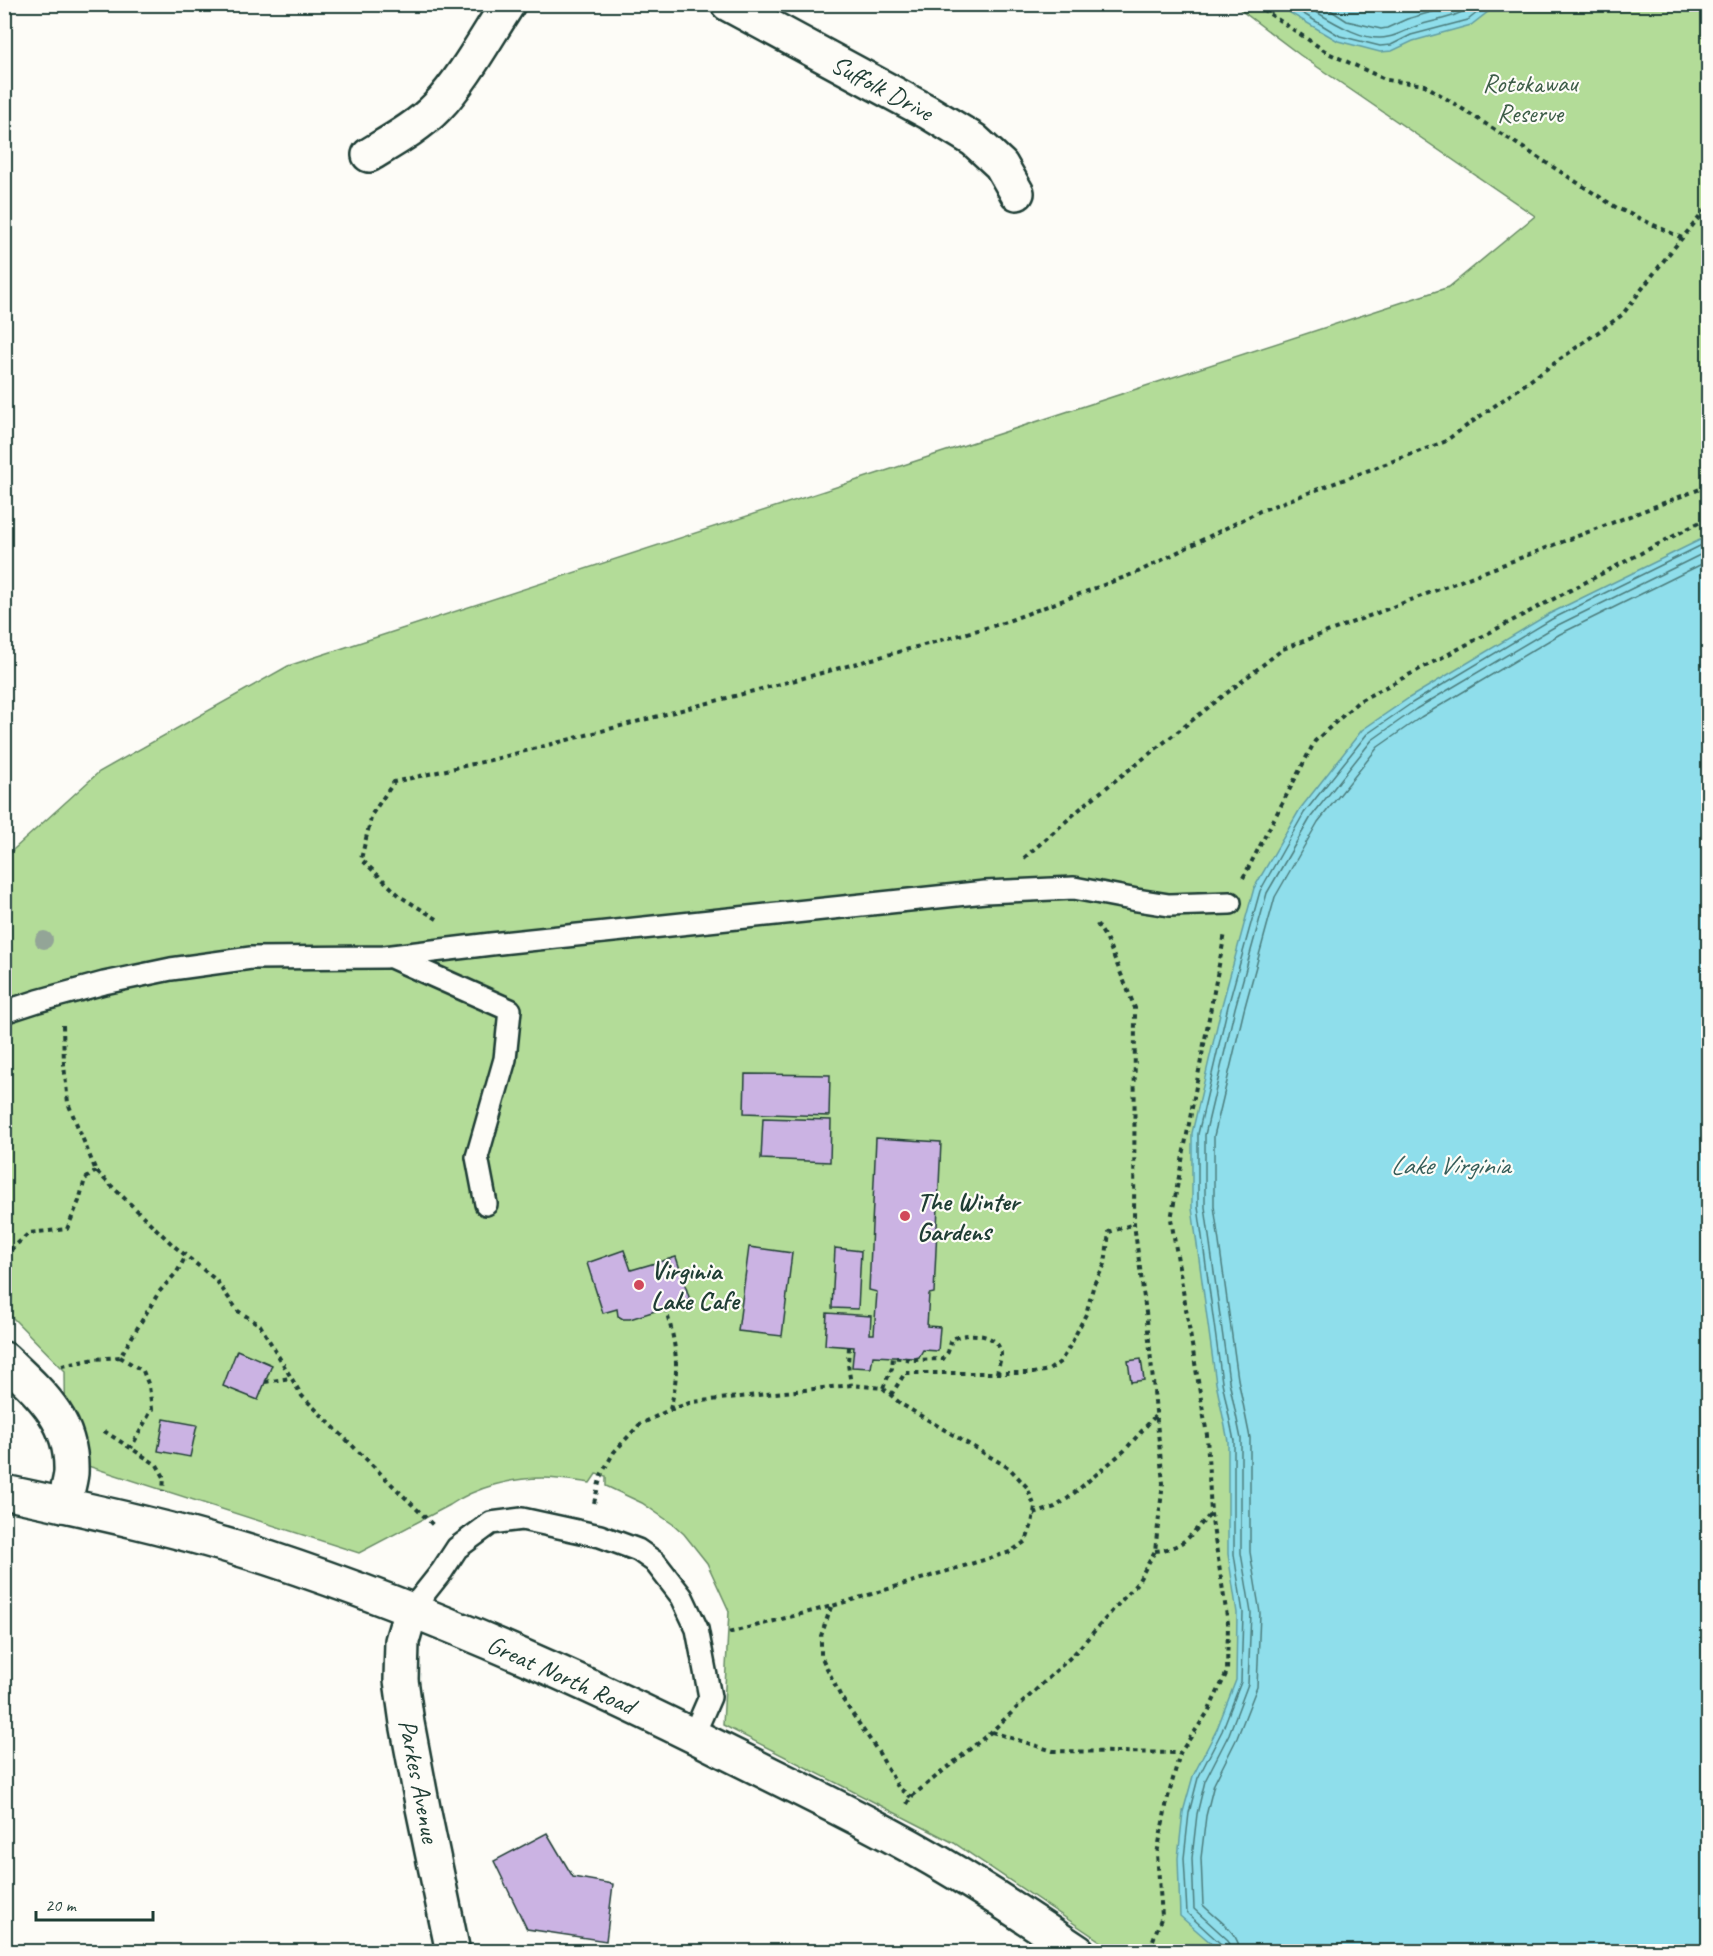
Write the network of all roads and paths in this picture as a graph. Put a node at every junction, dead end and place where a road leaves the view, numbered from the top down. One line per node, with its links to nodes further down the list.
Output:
1 (508, 4): 4 (main road)
2 (728, 4): 5 (main road, Suffolk Drive)
3 (1255, 4): 7 (path)
4 (369, 155)
5 (1017, 193)
6 (1708, 207): 7 (path)
7 (1682, 238): 13 (path)
8 (1708, 486): 11 (path)
9 (1708, 518): 12 (path)
10 (1074, 888): 11 (lane); 12 (lane); 19 (path)
11 (985, 892): 13 (lane)
12 (1230, 903): 40 (path)
13 (491, 944): 14 (lane)
14 (390, 956): 15 (lane); 18 (lane)
15 (4, 1012)
16 (64, 1032): 17 (path)
17 (96, 1171): 20 (path); 21 (path)
18 (486, 1204)
19 (1134, 1224): 27 (path); 34 (path)
20 (4, 1256)
21 (186, 1256): 24 (path); 28 (path)
22 (665, 1308): 33 (path)
23 (849, 1347): 30 (path)
24 (120, 1357): 26 (path); 35 (path)
25 (4, 1359): 38 (main road)
26 (60, 1366)
27 (997, 1373): 31 (path); 32 (path)
28 (291, 1377): 29 (path); 41 (path)
29 (265, 1382)
30 (851, 1386): 31 (path); 33 (path)
31 (883, 1388): 32 (path)
32 (891, 1395): 39 (path)
33 (670, 1409): 36 (path)
34 (1156, 1415): 39 (path); 42 (path)
35 (131, 1449)
36 (599, 1484)
37 (4, 1492): 38 (main road, Great North Road)
38 (64, 1505): 44 (main road, Great North Road)
39 (1034, 1514): 43 (path)
40 (1211, 1514): 42 (path); 48 (path)
41 (457, 1548): 44 (lane); 45 (lane)
42 (1155, 1551): 46 (path)
43 (832, 1606): 45 (path); 49 (path)
44 (411, 1610): 47 (main road, Great North Road); 52 (main road, Parkes Avenue)
45 (702, 1659): 47 (lane)
46 (991, 1732): 48 (path); 49 (path)
47 (693, 1736): 50 (main road, Great North Road)
48 (1180, 1753): 51 (path)
49 (912, 1797): 50 (path)
50 (888, 1834): 53 (main road, Great North Road)
51 (1153, 1940)
52 (453, 1952)
53 (1078, 1952)

